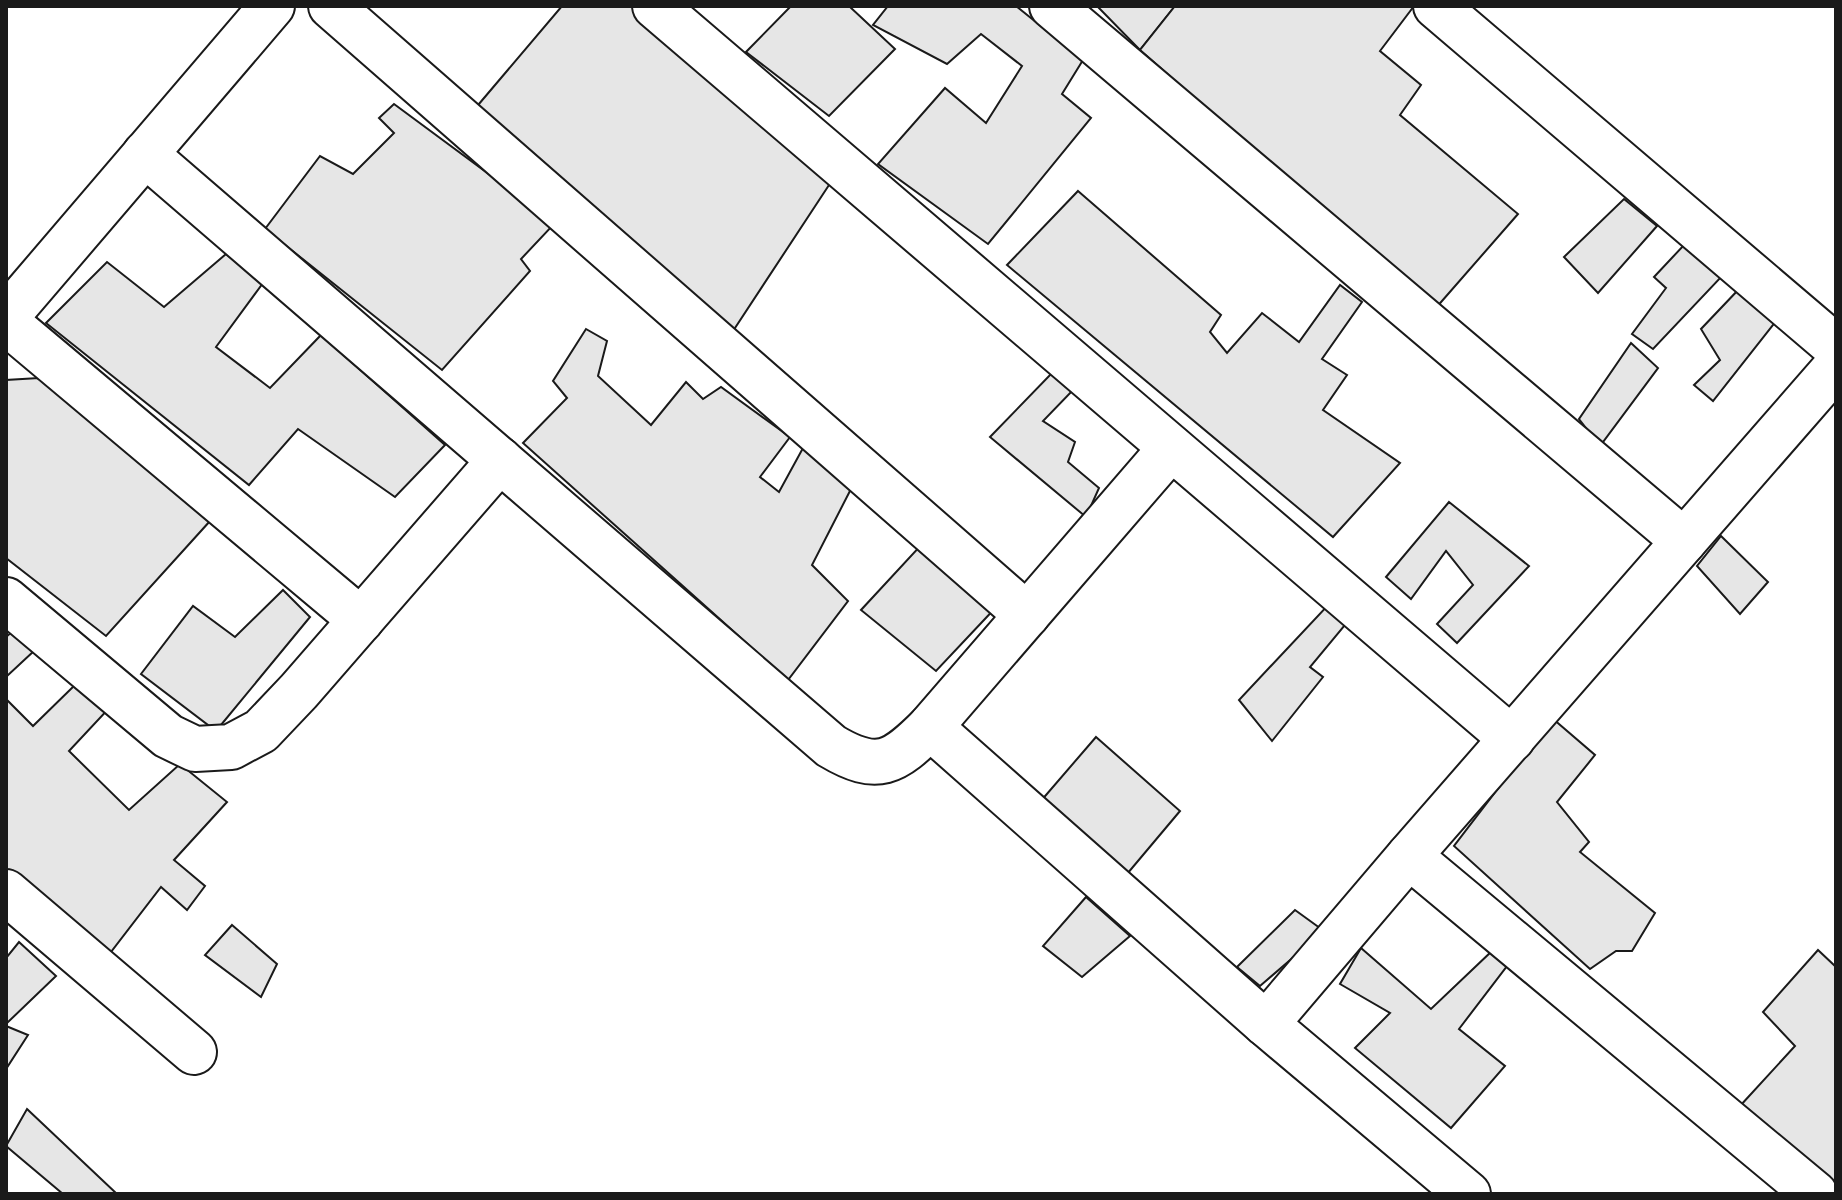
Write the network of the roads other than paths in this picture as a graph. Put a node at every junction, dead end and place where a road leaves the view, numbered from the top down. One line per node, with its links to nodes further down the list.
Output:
1 (272, 6): 6 (street)
2 (331, 6): 14 (street)
3 (655, 6): 10 (street)
4 (1052, 6): 12 (street)
5 (1436, 6): 8 (street)
6 (145, 154): 7 (street); 11 (street)
7 (8, 311): 15 (street)
8 (1836, 347)
9 (1836, 367): 12 (street)
10 (1171, 448): 14 (street); 17 (street)
11 (500, 460): 15 (street); 16 (street)
12 (1684, 541): 17 (street)
13 (6, 600): 15 (street)
14 (1027, 615): 16 (street)
15 (361, 620)
16 (930, 727): 20 (street)
17 (1512, 739): 18 (street)
18 (1409, 856): 20 (street); 23 (street)
19 (6, 892): 21 (street)
20 (1266, 1024): 22 (street)
21 (194, 1052)
22 (1468, 1194)
23 (1815, 1194)

